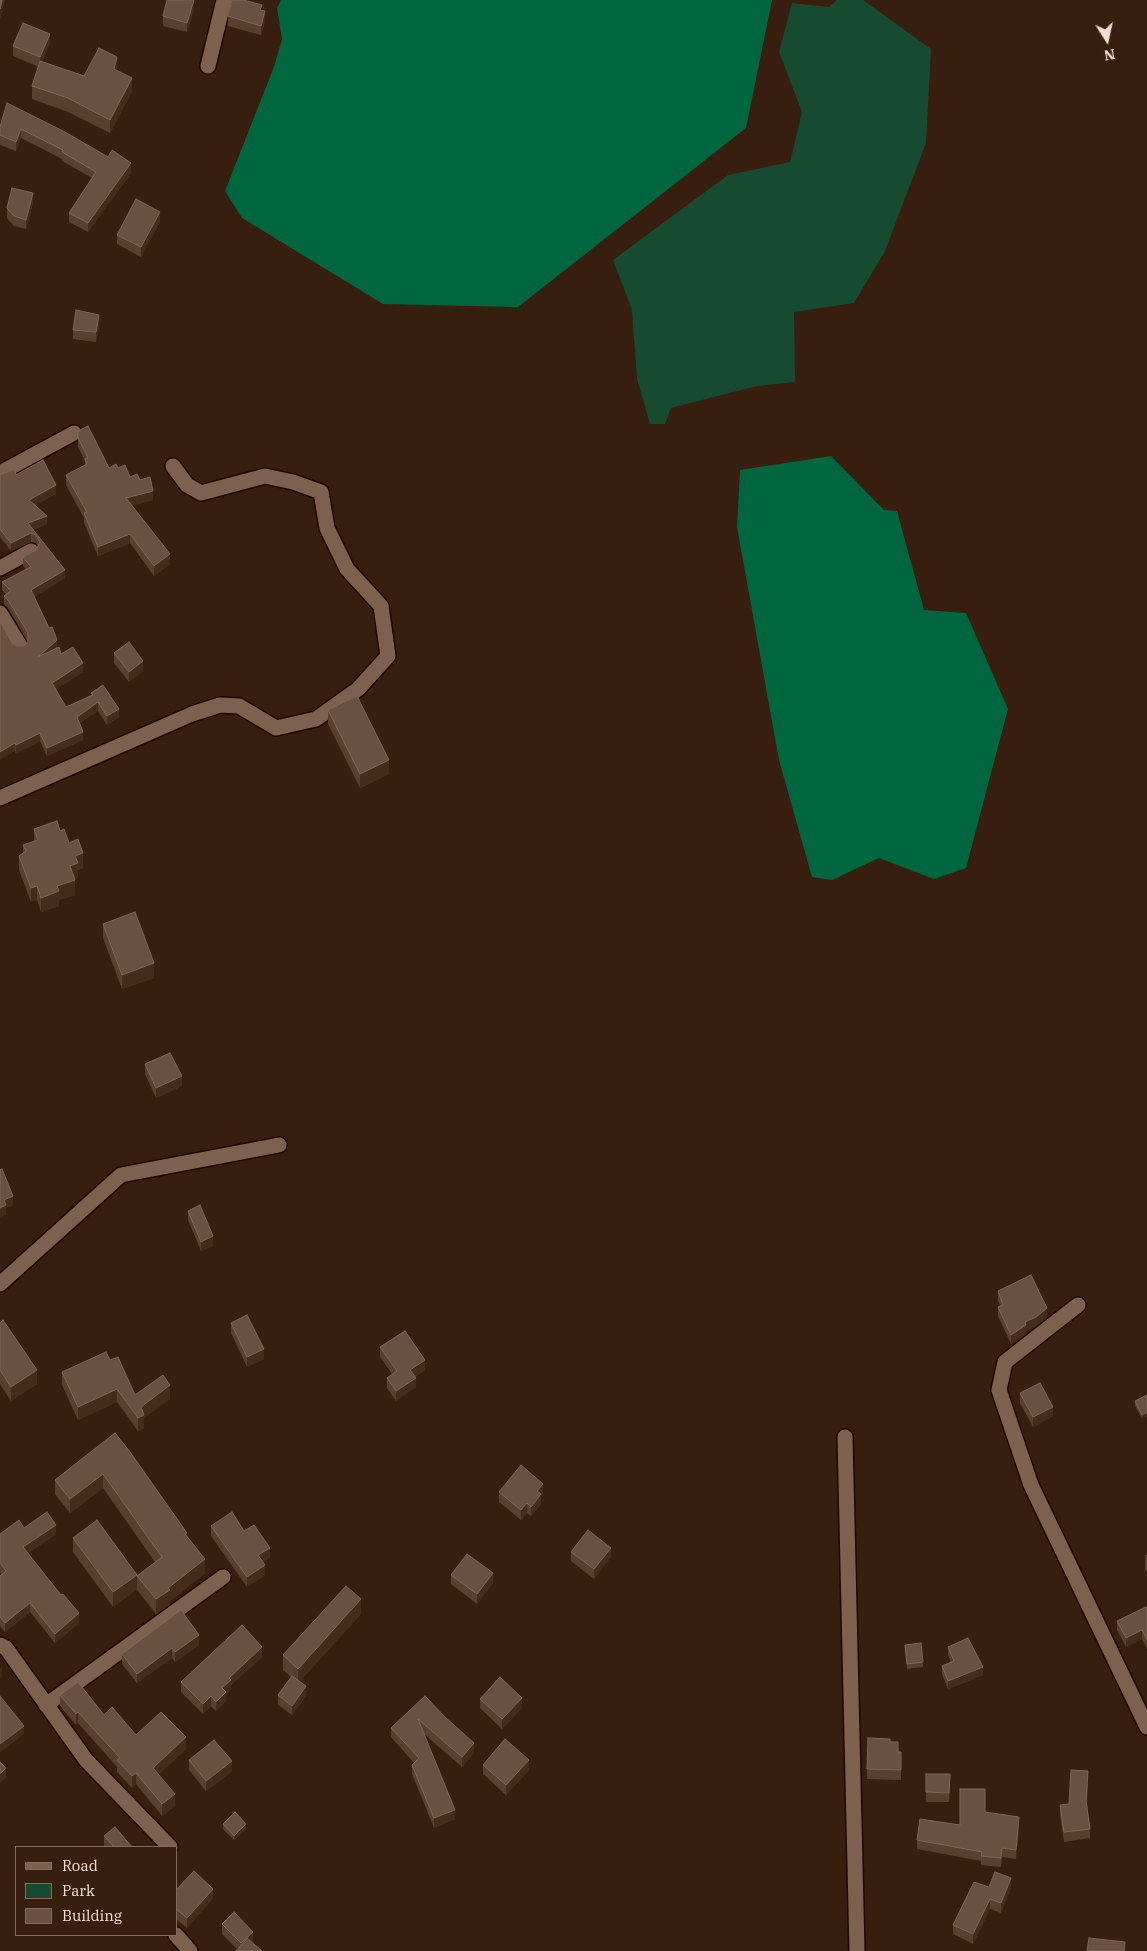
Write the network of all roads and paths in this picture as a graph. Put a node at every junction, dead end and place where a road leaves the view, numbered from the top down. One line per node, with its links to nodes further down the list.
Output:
1 (224, 0): 2 (street)
2 (208, 66)
3 (74, 433): 5 (street)
4 (172, 466): 10 (street)
5 (0, 473)
6 (32, 551): 7 (street)
7 (0, 568)
8 (0, 613): 9 (street)
9 (20, 646)
10 (0, 798)
11 (279, 1145): 12 (street)
12 (0, 1284)
13 (1078, 1305): 18 (street)
14 (844, 1437): 22 (street)
15 (223, 1577): 17 (street)
16 (0, 1645): 17 (street)
17 (46, 1705): 19 (street)
18 (1147, 1727)
19 (169, 1846)
20 (177, 1936): 21 (street)
21 (190, 1951)
22 (857, 1951)

